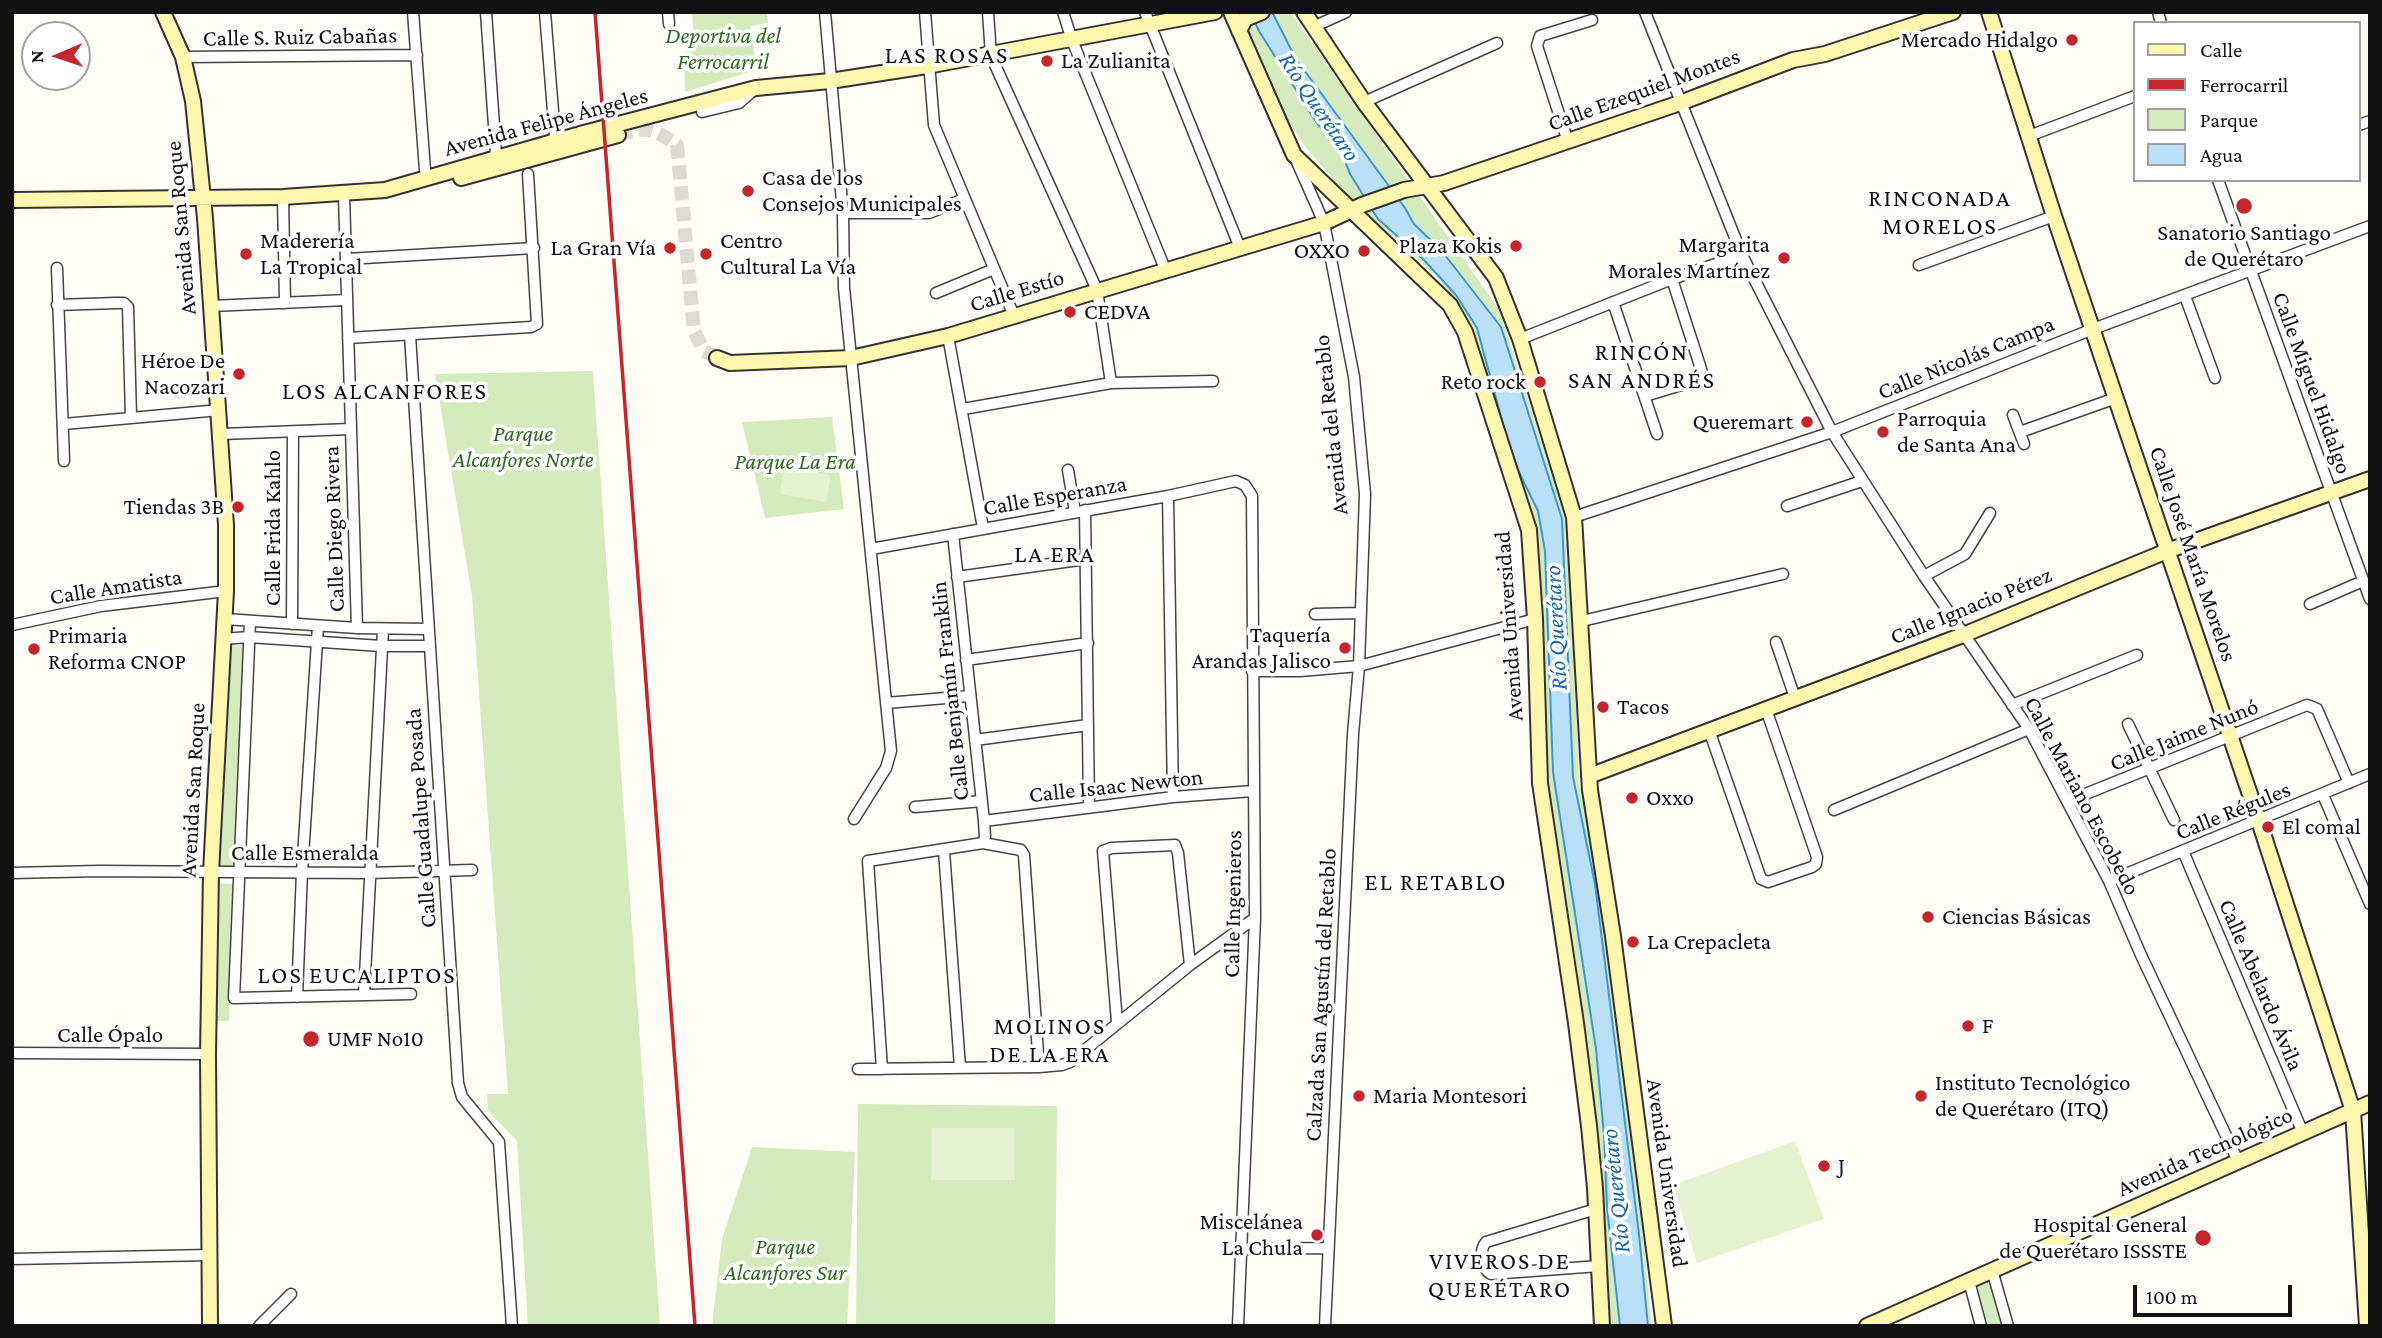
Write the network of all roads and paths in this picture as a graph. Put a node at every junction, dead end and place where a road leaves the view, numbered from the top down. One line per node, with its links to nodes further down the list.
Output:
1 (163, 12): 27 (street, Avenida San Roque)
2 (413, 12): 25 (street)
3 (485, 12): 39 (street)
4 (545, 12): 36 (street)
5 (668, 12): 20 (street)
6 (825, 12): 29 (street)
7 (925, 12): 28 (street)
8 (988, 12): 26 (street)
9 (1063, 12): 23 (street)
10 (1215, 12): 18 (street, Avenida Felipe Ángeles)
11 (1231, 12): 22 (street, Avenida Universidad)
12 (1304, 12): 21 (street, Avenida Universidad)
13 (1346, 12): 21 (street)
14 (1645, 12): 33 (street, Calle Mariano Escobedo)
15 (1953, 12): 33 (street, Calle Ezequiel Montes)
16 (1989, 12): 37 (street, Calle José María Morelos)
17 (1255, 15): 22 (street)
18 (1148, 19): 23 (street, Avenida Felipe Ángeles); 57 (street)
19 (1591, 20): 38 (street)
20 (669, 24)
21 (1313, 27): 32 (street, Avenida Universidad)
22 (1239, 31): 40 (street, Avenida Universidad)
23 (1072, 40): 26 (street, Avenida Felipe Ángeles); 63 (street)
24 (1497, 43): 32 (street)
25 (417, 55): 27 (street, Calle S. Ruiz Cabañas); 41 (street)
26 (990, 56): 28 (street, Avenida Felipe Ángeles); 66 (street)
27 (183, 57): 48 (street, Avenida San Roque)
28 (928, 66): 29 (street, Avenida Felipe Ángeles); 50 (street)
29 (830, 81): 30 (street, Avenida Felipe Ángeles); 52 (street)
30 (756, 88): 34 (street); 45 (street, Avenida Felipe Ángeles)
31 (2134, 96): 37 (street)
32 (1364, 102): 44 (street, Avenida Universidad)
33 (1680, 103): 38 (street, Calle Ezequiel Montes); 58 (street, Calle Mariano Escobedo)
34 (702, 112)
35 (618, 135): 46 (street, Avenida Felipe Ángeles)
36 (555, 136)
37 (2029, 136): 53 (street, Calle José María Morelos)
38 (1568, 142): 44 (street, Calle Ezequiel Montes)
39 (496, 154)
40 (1294, 155): 51 (street, Avenida Universidad); 54 (street, Avenida del Retablo)
41 (425, 170)
42 (528, 174): 56 (street)
43 (2219, 182): 64 (street, Calle Miguel Hidalgo)
44 (1428, 186): 51 (street, Calle Ezequiel Montes); 79 (street, Avenida Universidad)
45 (326, 194): 46 (street, Avenida Felipe Ángeles); 49 (street, Avenida Felipe Ángeles)
46 (344, 196): 59 (street, Calle Diego Rivera)
47 (13, 197): 48 (street, Avenida Felipe Ángeles)
48 (204, 197): 49 (street, Avenida Felipe Ángeles); 73 (street, Avenida San Roque)
49 (283, 197): 71 (street)
50 (964, 199): 52 (street); 62 (street)
51 (1356, 207): 54 (street); 125 (street, Avenida Universidad)
52 (843, 213): 81 (street)
53 (2054, 216): 60 (street); 75 (street, Calle José María Morelos)
54 (1324, 223): 57 (street, Calle Estío); 122 (street, Avenida del Retablo)
55 (2370, 226): 64 (street, Calle Nicolás Campa)
56 (534, 248): 59 (street); 76 (street)
57 (1240, 248): 63 (street, Calle Estío)
58 (1742, 255): 65 (street); 94 (street, Calle Mariano Escobedo)
59 (347, 259): 69 (street, Calle Diego Rivera)
60 (1919, 265)
61 (57, 268): 72 (street)
62 (994, 269): 67 (street); 74 (street)
63 (1165, 269): 66 (street, Calle Estío)
64 (2252, 271): 68 (street, Calle Nicolás Campa); 104 (street, Calle Miguel Hidalgo)
65 (1672, 279): 70 (street); 85 (street)
66 (1097, 290): 74 (street, Calle Estío); 84 (street)
67 (936, 293)
68 (2185, 296): 75 (street, Calle Nicolás Campa); 82 (street)
69 (347, 300): 71 (street); 78 (street, Calle Diego Rivera)
70 (1613, 302): 79 (street); 85 (street)
71 (285, 303): 73 (street)
72 (57, 305): 90 (street); 91 (street)
73 (211, 306): 88 (street, Avenida San Roque)
74 (1014, 316): 77 (street, Calle Estío)
75 (2093, 329): 86 (street, Calle José María Morelos); 94 (street, Calle Nicolás Campa)
76 (410, 335): 78 (street); 133 (street, Calle Guadalupe Posada)
77 (948, 335): 81 (street, Calle Estío); 87 (street)
78 (348, 338): 92 (street, Calle Diego Rivera)
79 (1520, 339): 109 (street, Avenida Universidad)
80 (717, 358): 81 (street, Calle Estío)
81 (851, 358): 112 (street)
82 (2216, 378)
83 (1213, 381): 84 (street)
84 (1111, 383): 87 (street)
85 (1645, 396): 97 (street)
86 (2116, 398): 95 (street); 113 (street, Calle José María Morelos)
87 (963, 409): 110 (street)
88 (220, 410): 90 (street); 96 (street, Avenida San Roque)
89 (2013, 415): 95 (street)
90 (131, 418): 91 (street)
91 (64, 424): 99 (street)
92 (350, 429): 93 (street, Calle Diego Rivera); 131 (street, Calle Diego Rivera)
93 (293, 432): 96 (street, Calle Diego Rivera); 128 (street, Calle Frida Kahlo)
94 (1832, 432): 102 (street, Calle Mariano Escobedo); 109 (street, Calle Nicolás Campa)
95 (2020, 432): 98 (street)
96 (222, 434): 119 (street, Avenida San Roque)
97 (1657, 434)
98 (2024, 444)
99 (64, 461)
100 (1068, 470): 107 (street)
101 (2370, 479): 104 (street, Calle Ignacio Pérez)
102 (1862, 481): 106 (street); 116 (street, Calle Mariano Escobedo)
103 (1245, 485): 105 (street, Calle Esperanza); 145 (street, Calle Ingenieros)
104 (2331, 492): 113 (street, Calle Ignacio Pérez); 118 (street, Calle Miguel Hidalgo)
105 (1168, 496): 107 (street, Calle Esperanza); 163 (street)
106 (1787, 506)
107 (1080, 511): 110 (street, Calle Esperanza); 114 (street)
108 (1990, 513): 116 (street)
109 (1574, 517): 126 (street, Avenida Universidad)
110 (984, 528): 111 (street, Calle Esperanza)
111 (953, 534): 112 (street, Calle Esperanza); 117 (street, Calle Benjamín Franklin)
112 (871, 548): 148 (street)
113 (2167, 551): 134 (street, Calle Ignacio Pérez); 155 (street, Calle José María Morelos)
114 (1086, 559): 117 (street); 139 (street)
115 (1783, 574): 126 (street)
116 (1924, 576): 134 (street, Calle Mariano Escobedo)
117 (957, 577): 143 (street, Calle Benjamín Franklin)
118 (2363, 581): 120 (street, Calle Miguel Hidalgo); 121 (street)
119 (226, 591): 124 (street, Avenida San Roque); 129 (street, Calle Amatista)
120 (2370, 599)
121 (2310, 604)
122 (1361, 613): 123 (street); 144 (street, Avenida del Retablo)
123 (1315, 614)
124 (225, 619): 127 (street); 136 (street, Avenida San Roque)
125 (1535, 619): 144 (street); 201 (street, Avenida Universidad)
126 (1581, 621): 159 (street, Avenida Universidad)
127 (250, 622): 128 (street); 135 (street)
128 (292, 624): 130 (street)
129 (12, 625)
130 (318, 626): 131 (street); 137 (street)
131 (357, 628): 132 (street)
132 (383, 629): 133 (street); 140 (street)
133 (428, 629): 141 (street, Calle Guadalupe Posada)
134 (1963, 635): 147 (street, Calle Ignacio Pérez); 149 (street, Calle Mariano Escobedo)
135 (249, 637): 136 (street); 137 (street); 182 (street)
136 (223, 639): 178 (street, Avenida San Roque)
137 (317, 642): 140 (street); 179 (street)
138 (1776, 642): 147 (street)
139 (1088, 643): 143 (street); 152 (street)
140 (381, 646): 141 (street); 181 (street)
141 (429, 646): 176 (street, Calle Guadalupe Posada)
142 (2137, 655): 149 (street)
143 (966, 660): 146 (street, Calle Benjamín Franklin)
144 (1359, 666): 145 (street); 202 (street, Calzada San Agustín del Retablo)
145 (1252, 671): 161 (street, Calle Ingenieros)
146 (970, 696): 148 (street); 156 (street, Calle Benjamín Franklin)
147 (1795, 698): 150 (street, Calle Ignacio Pérez)
148 (886, 703): 169 (street)
149 (2012, 705): 153 (street, Calle Mariano Escobedo)
150 (1766, 709): 154 (street, Calle Ignacio Pérez); 154 (street)
151 (2128, 724): 157 (street)
152 (1088, 725): 156 (street); 166 (street)
153 (2029, 729): 165 (street, Calle Mariano Escobedo); 168 (street)
154 (1709, 730): 159 (street, Calle Ignacio Pérez)
155 (2231, 738): 157 (street, Calle Jaime Nunó); 160 (street, Calle Jaime Nunó); 172 (street, Calle José María Morelos)
156 (975, 740): 164 (street, Calle Benjamín Franklin)
157 (2149, 769): 165 (street, Calle Jaime Nunó); 170 (street)
158 (2370, 774): 160 (street, Calle Régules)
159 (1589, 776): 216 (street, Avenida Universidad)
160 (2349, 783): 162 (street, Calle Régules)
161 (1253, 792): 163 (street, Calle Isaac Newton); 185 (street, Calle Ingenieros)
162 (2323, 795): 172 (street, Calle Régules); 184 (street)
163 (1173, 797): 166 (street, Calle Isaac Newton)
164 (982, 801): 167 (street); 171 (street, Calle Benjamín Franklin)
165 (2068, 801): 183 (street, Calle Mariano Escobedo)
166 (1089, 806): 171 (street, Calle Isaac Newton)
167 (915, 807)
168 (1834, 810)
169 (854, 819)
170 (2174, 820)
171 (984, 821): 173 (street, Calle Benjamín Franklin)
172 (2259, 821): 175 (street, Calle Régules); 198 (street, Calle José María Morelos)
173 (983, 843): 174 (street); 194 (street)
174 (944, 850): 193 (street); 196 (street)
175 (2183, 852): 183 (street, Calle Régules); 199 (street, Calle Abelardo Ávila)
176 (443, 870): 177 (street, Calle Esmeralda); 181 (street, Calle Esmeralda); 212 (street, Calle Guadalupe Posada)
177 (472, 870)
178 (211, 872): 180 (street, Calle Esmeralda); 182 (street, Calle Esmeralda); 192 (street, Avenida San Roque)
179 (302, 872): 181 (street, Calle Esmeralda); 182 (street, Calle Esmeralda); 189 (street)
180 (12, 873)
181 (369, 873): 188 (street)
182 (239, 874): 189 (street)
183 (2109, 881): 200 (street, Calle Mariano Escobedo)
184 (2370, 904)
185 (1255, 918): 186 (street); 203 (street, Calle Ingenieros)
186 (1190, 965): 190 (street); 190 (street)
187 (411, 994): 188 (street)
188 (364, 995): 189 (street)
189 (297, 997)
190 (1117, 1022): 194 (street)
191 (12, 1054): 192 (street, Calle Ópalo)
192 (208, 1054): 204 (street, Avenida San Roque)
193 (960, 1067): 194 (street); 196 (street)
194 (1039, 1067)
195 (858, 1069): 196 (street)
196 (882, 1069)
197 (2370, 1104): 198 (street, Avenida Tecnológico)
198 (2353, 1111): 199 (street, Avenida Tecnológico); 220 (street, Calle José María Morelos)
199 (2303, 1133): 200 (street, Avenida Tecnológico)
200 (2238, 1161): 207 (street, Avenida Tecnológico)
201 (1596, 1209): 206 (street, Avenida Universidad); 206 (street)
202 (1328, 1248): 203 (street); 214 (street, Calzada San Agustín del Retablo)
203 (1240, 1249): 213 (street, Calle Ingenieros)
204 (210, 1255): 205 (street); 210 (street, Avenida San Roque)
205 (12, 1259)
206 (1599, 1266): 215 (street, Avenida Universidad)
207 (1993, 1270): 208 (street, Avenida Tecnológico); 219 (street)
208 (1969, 1281): 217 (street, Avenida Tecnológico); 218 (street)
209 (291, 1294): 211 (street)
210 (210, 1326)
211 (259, 1326)
212 (512, 1326)
213 (1238, 1326)
214 (1325, 1326)
215 (1602, 1326)
216 (1664, 1326)
217 (1867, 1326)
218 (1981, 1326)
219 (2008, 1326)
220 (2367, 1326)

